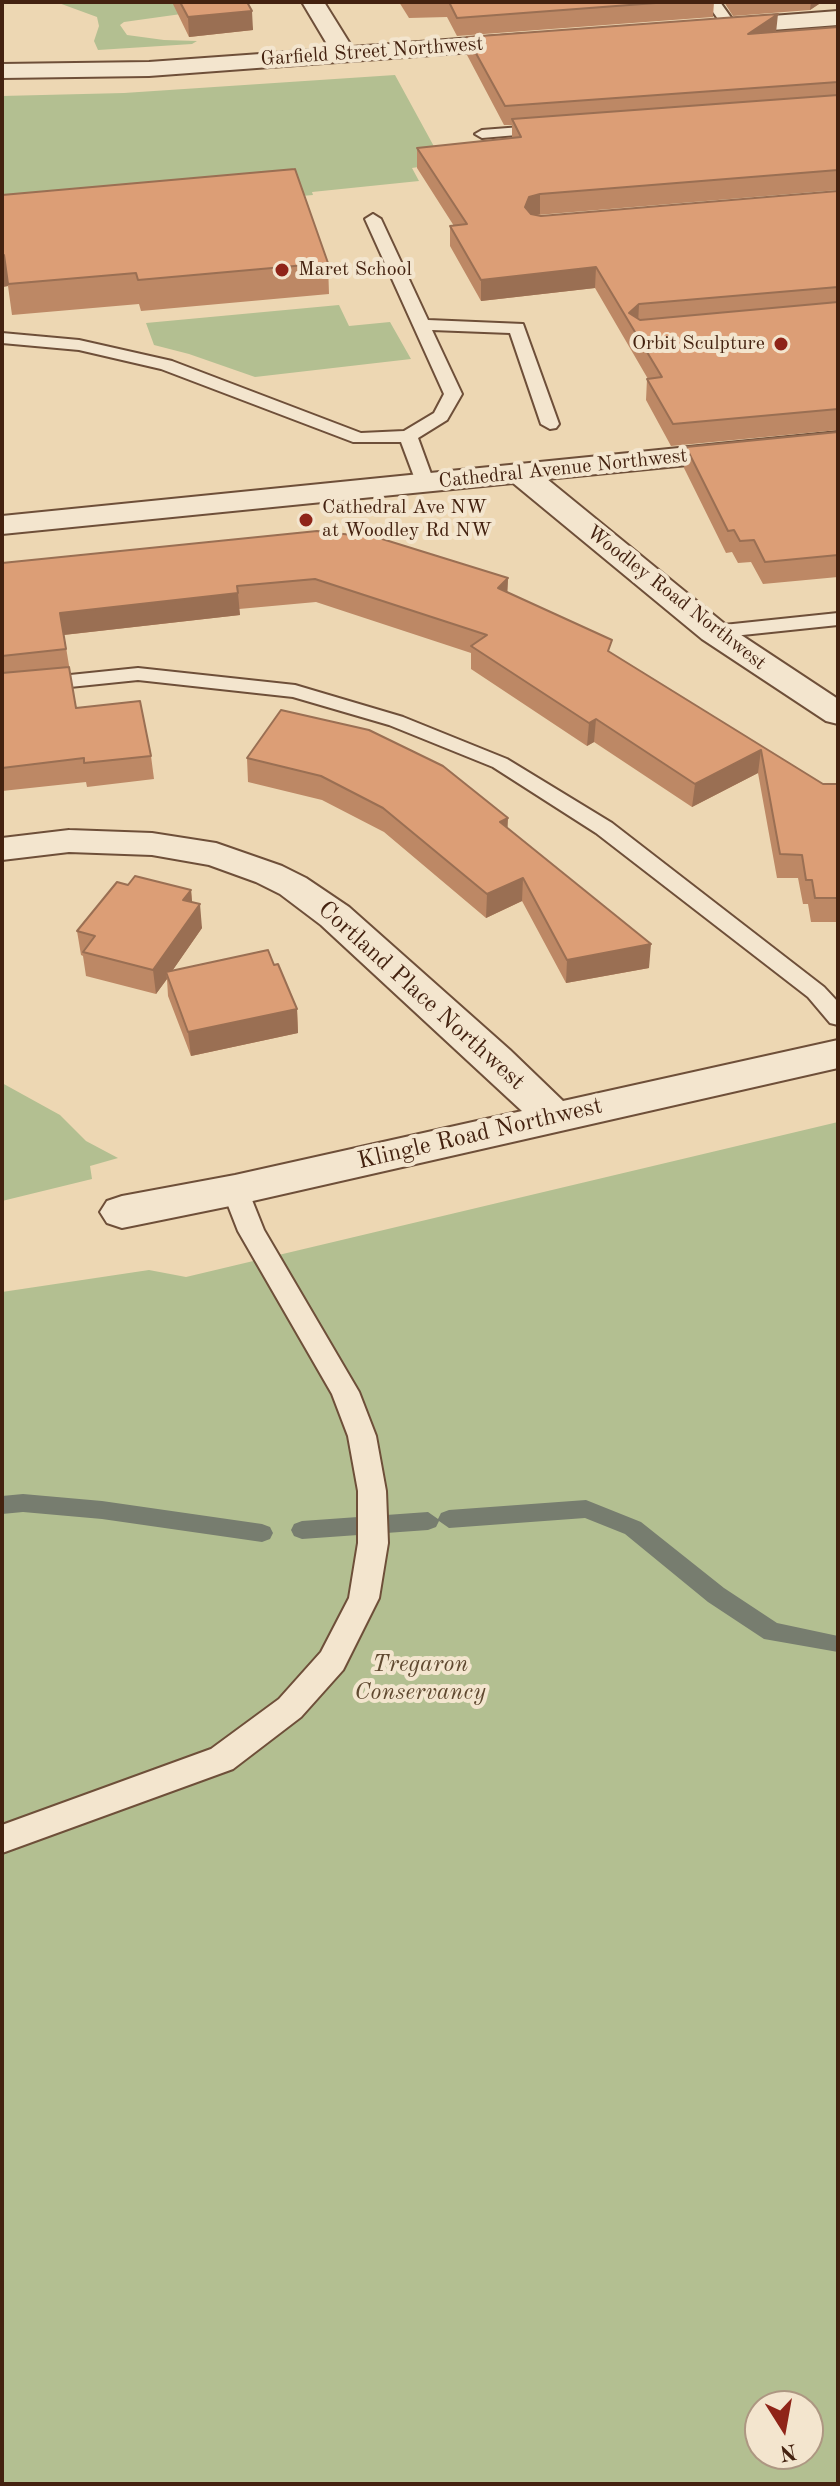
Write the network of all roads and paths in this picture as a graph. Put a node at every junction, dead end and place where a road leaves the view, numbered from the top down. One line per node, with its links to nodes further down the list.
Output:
1 (313, 2): 7 (street)
2 (713, 2): 4 (lane)
3 (838, 18): 4 (street)
4 (730, 26): 5 (street)
5 (699, 28)
6 (557, 38): 7 (street, Garfield Street Northwest)
7 (345, 54): 8 (street, Garfield Street Northwest)
8 (2, 71)
9 (560, 128): 10 (lane)
10 (482, 134)
11 (373, 219): 12 (lane)
12 (421, 325): 14 (lane); 15 (lane)
13 (2, 338): 15 (lane)
14 (550, 424)
15 (408, 436): 18 (lane)
16 (838, 441): 17 (street, Cathedral Avenue Northwest)
17 (520, 473): 18 (street, Cathedral Avenue Northwest); 21 (street, Woodley Road Northwest)
18 (425, 482): 19 (street, Cathedral Avenue Northwest)
19 (2, 525)
20 (838, 619): 21 (lane)
21 (714, 632): 23 (street, Woodley Road Northwest)
22 (2, 688): 25 (lane)
23 (838, 714)
24 (2, 849): 27 (street, Cortland Place Northwest)
25 (838, 1017)
26 (838, 1054): 27 (street, Klingle Road Northwest)
27 (554, 1117): 28 (street, Klingle Road Northwest)
28 (235, 1190): 29 (street, Klingle Road Northwest); 30 (lane)
29 (122, 1212)
30 (2, 1839)

